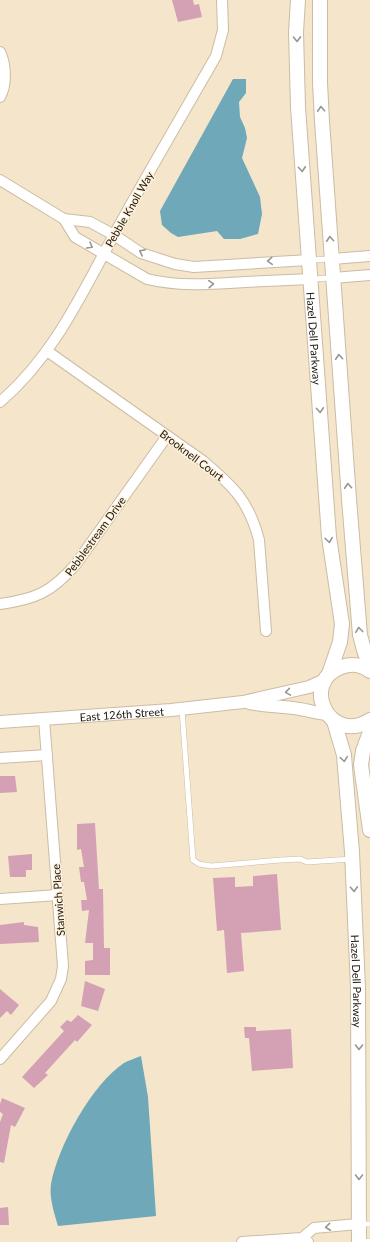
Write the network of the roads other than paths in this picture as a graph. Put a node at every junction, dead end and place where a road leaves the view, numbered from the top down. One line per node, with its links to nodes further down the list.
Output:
1 (222, 0): 8 (street, Pebble Knoll Way)
2 (298, 0): 12 (main road, Hazel Dell Parkway, one-way to 12)
3 (320, 0): 11 (main road, one-way to 3)
4 (0, 52): 5 (street)
5 (0, 97)
6 (0, 180): 7 (street)
7 (64, 219): 8 (street); 9 (street, one-way to 9)
8 (114, 235): 9 (street, Pebble Knoll Way); 12 (street, one-way to 8)
9 (103, 254): 15 (street, one-way to 15); 16 (street, Pebble Knoll Way)
10 (370, 256): 11 (street)
11 (332, 259): 12 (lane); 14 (main road)
12 (308, 260): 15 (main road, Hazel Dell Parkway)
13 (370, 275): 14 (street)
14 (333, 278): 15 (lane); 21 (main road, one-way to 14)
15 (310, 279): 23 (main road, Hazel Dell Parkway, one-way to 23)
16 (47, 351): 17 (street, Pebble Knoll Way); 18 (street, Brooknell Court)
17 (0, 402)
18 (167, 436): 19 (street, Pebblestream Drive); 20 (street, Brooknell Court)
19 (0, 604)
20 (266, 631)
21 (370, 667)
22 (370, 671): 23 (main road)
23 (327, 677): 24 (street, East 126th Street, one-way to 24); 26 (main road, Hazel Dell Parkway)
24 (244, 702): 25 (street, East 126th Street); 26 (street, East 126th Street)
25 (182, 709): 27 (street, East 126th Street); 34 (lane)
26 (331, 718): 28 (main road); 34 (main road, Hazel Dell Parkway, one-way to 34)
27 (44, 719): 29 (street, East 126th Street); 31 (street, Stanwich Place)
28 (370, 720)
29 (0, 722)
30 (370, 732): 33 (main road)
31 (47, 755): 32 (street); 35 (street, Stanwich Place)
32 (0, 758)
33 (370, 830)
34 (352, 859): 38 (main road, Hazel Dell Parkway, one-way to 38)
35 (58, 895): 36 (street); 37 (street, Stanwich Place)
36 (0, 899)
37 (0, 1059)
38 (364, 1224): 39 (street, one-way to 39); 42 (main road, Hazel Dell Parkway)
39 (305, 1240): 41 (street)
40 (370, 1241): 42 (lane)
41 (242, 1242)
42 (359, 1242)

